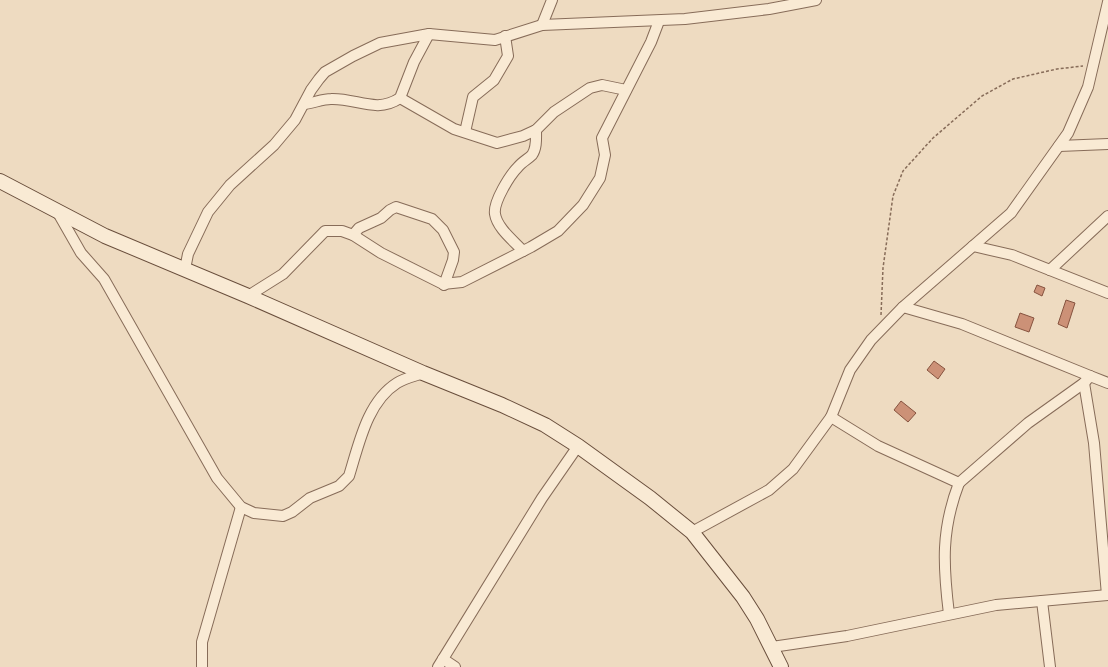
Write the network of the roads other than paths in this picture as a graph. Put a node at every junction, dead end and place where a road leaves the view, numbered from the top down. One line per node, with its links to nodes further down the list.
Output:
1 (552, 0): 5 (street)
2 (816, 0): 4 (street)
3 (1108, 2): 14 (street)
4 (659, 21): 5 (street); 8 (street)
5 (542, 25): 7 (street)
6 (429, 34): 7 (street); 9 (street); 10 (street)
7 (505, 36): 12 (street)
8 (626, 90): 11 (street); 20 (street)
9 (400, 98): 10 (street); 12 (street)
10 (304, 104): 21 (street)
11 (536, 130): 12 (street); 20 (street)
12 (465, 132)
13 (1108, 144): 14 (street)
14 (1059, 146): 19 (street)
15 (0, 181): 16 (street)
16 (57, 211): 21 (street); 33 (street)
17 (1108, 216): 22 (street)
18 (353, 235): 23 (street); 23 (street); 25 (street)
19 (973, 246): 22 (street); 26 (street)
20 (523, 251): 23 (street)
21 (185, 269): 25 (street)
22 (1050, 270): 24 (street)
23 (444, 284)
24 (1108, 293)
25 (248, 296): 27 (street)
26 (903, 307): 28 (street); 30 (street)
27 (423, 373): 31 (street); 33 (street)
28 (1087, 380): 29 (street); 32 (street); 35 (street)
29 (1108, 383)
30 (831, 417): 32 (street); 34 (street)
31 (578, 446): 34 (street); 39 (street)
32 (959, 483): 37 (street)
33 (241, 507): 40 (street)
34 (692, 532): 38 (street)
35 (1108, 595): 36 (street)
36 (1042, 601): 37 (street); 43 (street)
37 (949, 614): 38 (street)
38 (772, 647): 42 (street)
39 (441, 663): 41 (street)
40 (202, 667)
41 (455, 667)
42 (781, 667)
43 (1050, 667)

